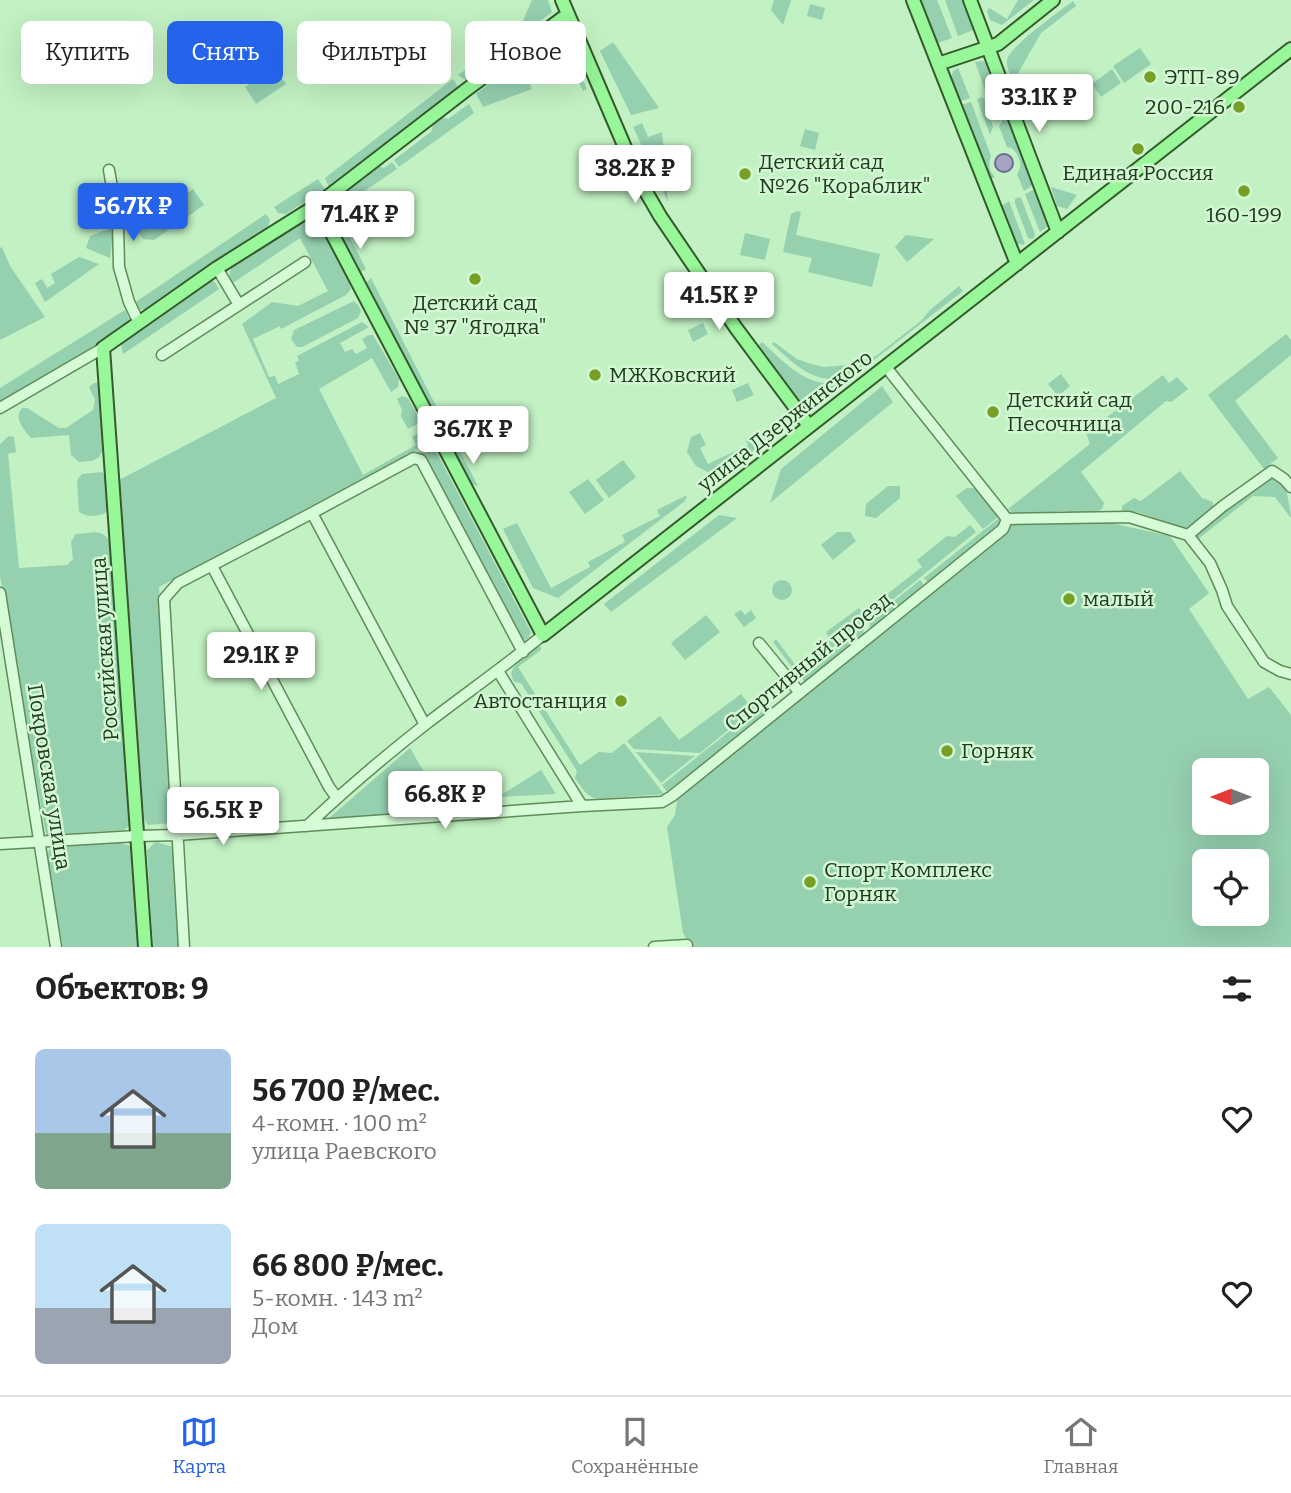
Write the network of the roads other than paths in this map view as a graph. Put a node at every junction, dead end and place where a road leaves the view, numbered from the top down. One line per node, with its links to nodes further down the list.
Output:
1 (562, 0): 5 (main road)
2 (914, 0): 8 (main road)
3 (970, 0): 6 (main road)
4 (1053, 0): 6 (main road)
5 (568, 14): 10 (main road); 21 (main road)
6 (988, 48): 8 (main road); 11 (main road)
7 (1291, 48): 11 (main road, улица Дзержинского)
8 (938, 64): 13 (main road)
9 (109, 170): 16 (street)
10 (317, 205): 14 (main road); 29 (main road)
11 (1058, 232): 13 (main road, улица Дзержинского)
12 (305, 262): 15 (street)
13 (1017, 264): 19 (main road, улица Дзержинского)
14 (217, 268): 15 (street); 16 (main road)
15 (239, 305): 18 (street)
16 (139, 323): 17 (main road)
17 (103, 348): 20 (street); 40 (main road, Российская улица)
18 (162, 355)
19 (886, 367): 21 (main road, улица Дзержинского); 24 (street)
20 (0, 408)
21 (809, 426): 29 (main road, улица Дзержинского)
22 (1291, 487): 25 (street)
23 (312, 513): 26 (street); 31 (street); 35 (street)
24 (1007, 519): 25 (street); 34 (street, Спортивный проезд)
25 (1188, 535): 33 (street)
26 (212, 566): 36 (street); 39 (street)
27 (0, 593): 28 (street, Покровская улица)
28 (2, 613): 41 (street, Покровская улица)
29 (542, 635): 31 (street, улица Дзержинского)
30 (759, 643): 34 (street)
31 (523, 652): 32 (street, улица Дзержинского)
32 (498, 671): 35 (street, улица Дзержинского); 37 (street)
33 (1291, 674)
34 (800, 693): 37 (street, Спортивный проезд)
35 (425, 724): 36 (street, улица Дзержинского)
36 (337, 797): 38 (street, улица Дзержинского)
37 (582, 806): 38 (street, Спортивный проезд)
38 (306, 826): 39 (street, Спортивный проезд)
39 (177, 835): 40 (street, Спортивный проезд); 46 (street)
40 (137, 836): 41 (street, Спортивный проезд); 45 (main road, Российская улица)
41 (39, 842): 42 (street, Спортивный проезд); 44 (street, Покровская улица)
42 (0, 844)
43 (687, 945): 47 (street)
44 (55, 947)
45 (145, 947)
46 (184, 947)
47 (654, 947)

